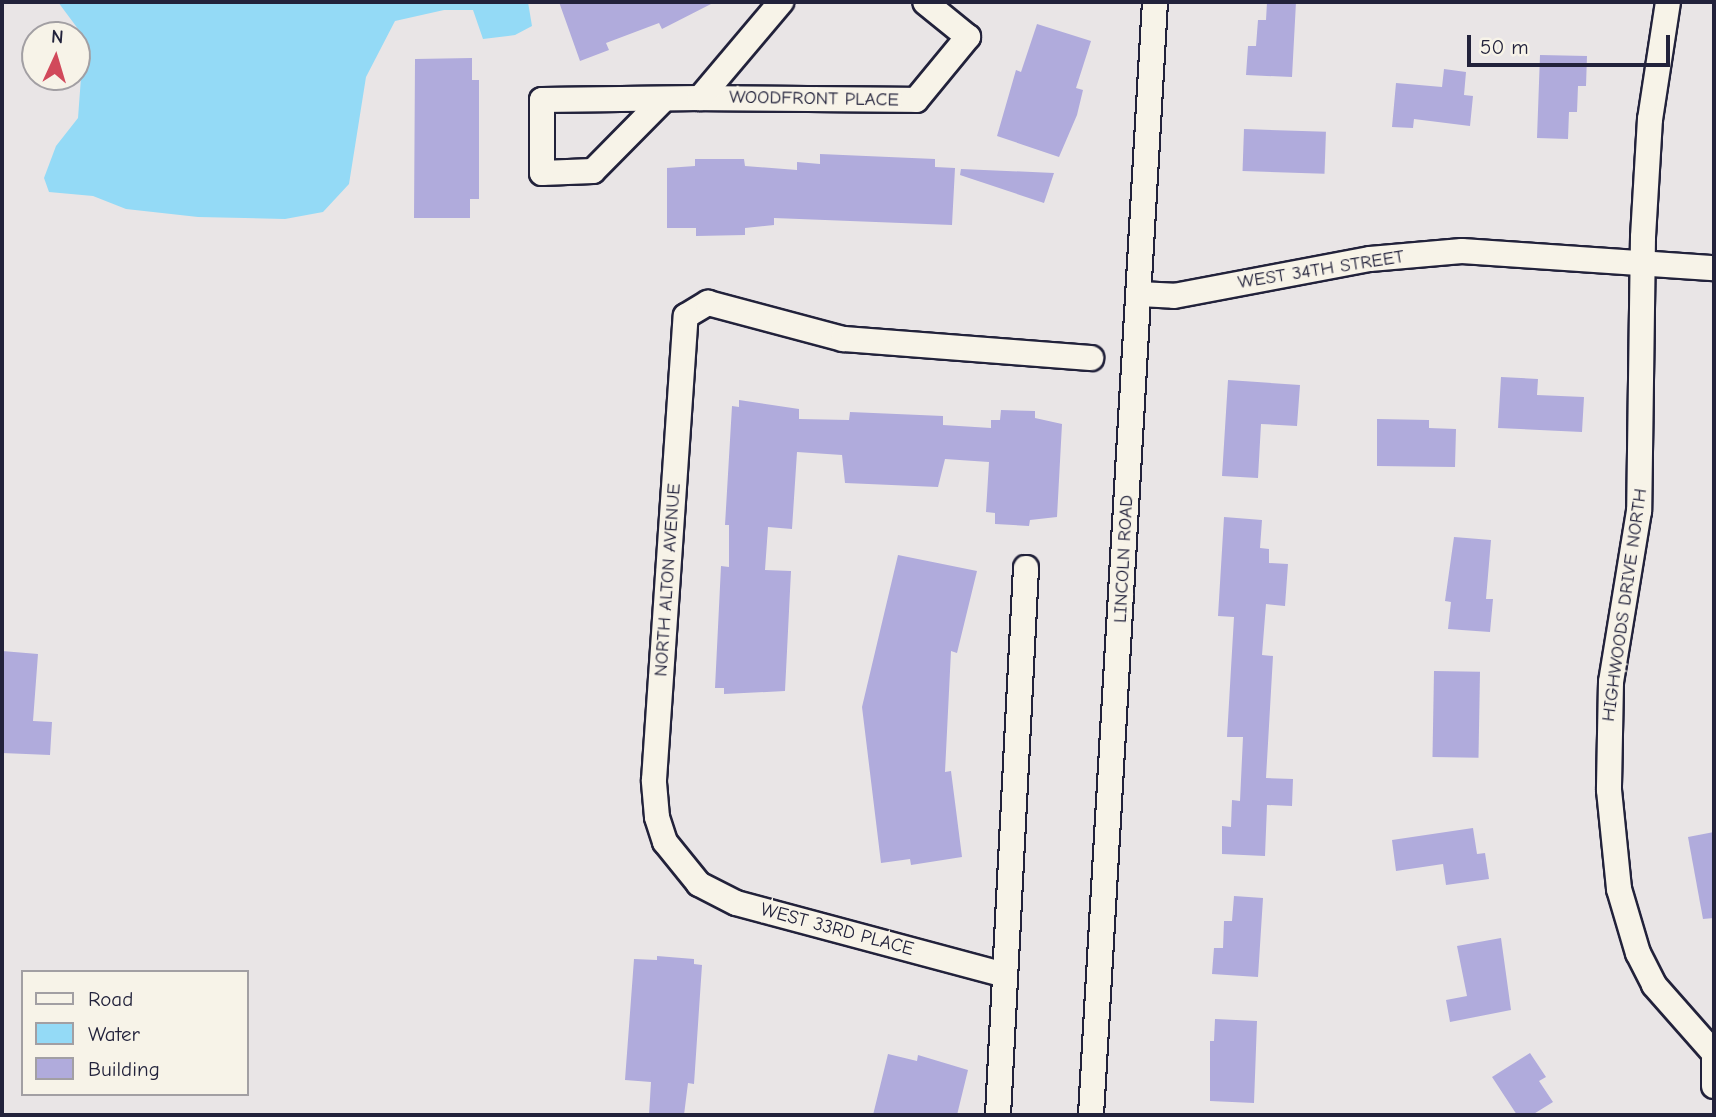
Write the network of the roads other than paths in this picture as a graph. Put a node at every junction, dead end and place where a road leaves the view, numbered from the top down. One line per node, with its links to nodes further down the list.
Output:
1 (781, 2): 5 (street, WOODFRONT PLACE)
2 (925, 2): 5 (street, WOODFRONT PLACE)
3 (1155, 2): 9 (street, LINCOLN ROAD)
4 (1668, 2): 7 (street, HIGHWOODS DRIVE NORTH)
5 (700, 98): 6 (street, WOODFRONT PLACE)
6 (664, 99): 6 (street, WOODFRONT PLACE)
7 (1641, 264): 8 (street, WEST 34TH STREET); 9 (street, WEST 34TH STREET); 14 (street, HIGHWOODS DRIVE NORTH)
8 (1714, 268)
9 (1139, 293): 18 (street, LINCOLN ROAD)
10 (1091, 358): 12 (street, NORTH ALTON AVENUE)
11 (1026, 568): 13 (street)
12 (680, 864): 13 (street, WEST 33RD PLACE)
13 (1005, 975): 17 (street)
14 (1714, 1053)
15 (1714, 1059): 16 (street)
16 (1714, 1086)
17 (998, 1115)
18 (1091, 1115)

